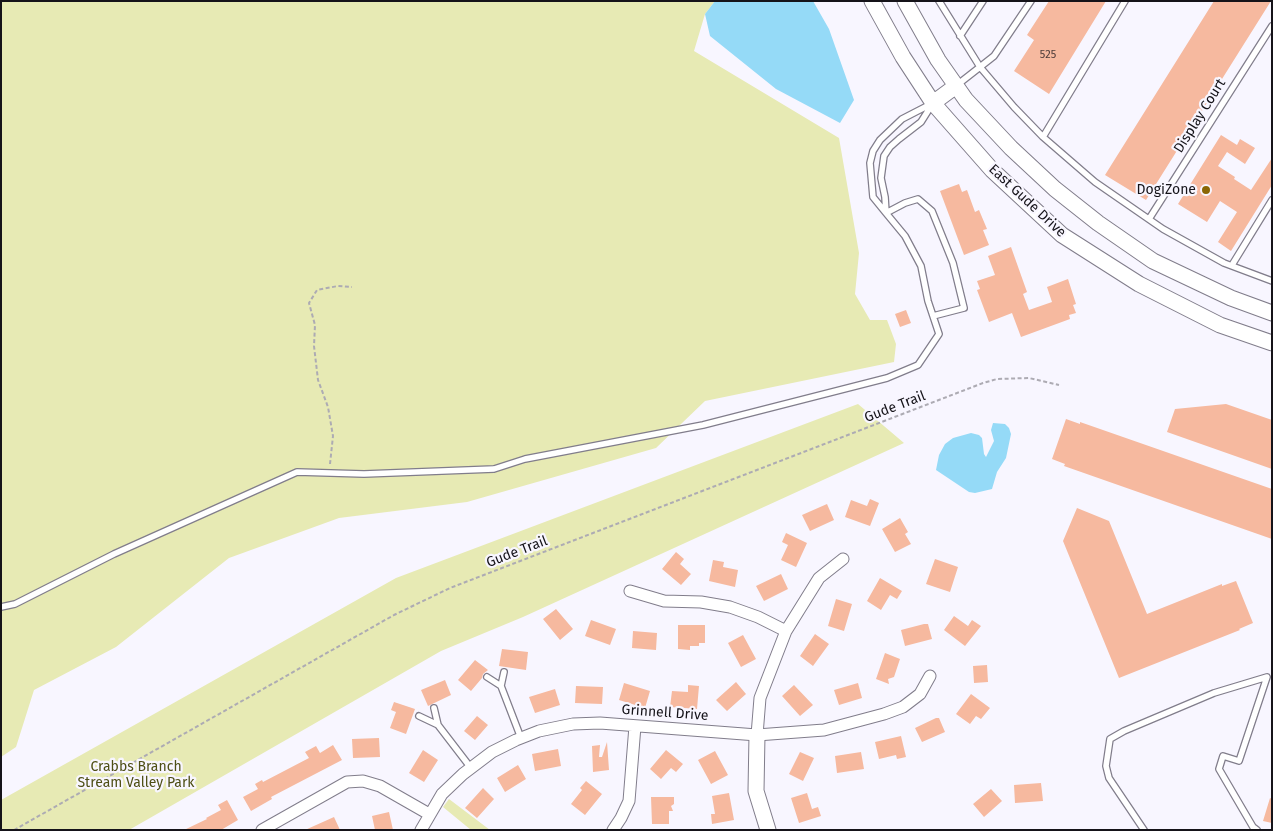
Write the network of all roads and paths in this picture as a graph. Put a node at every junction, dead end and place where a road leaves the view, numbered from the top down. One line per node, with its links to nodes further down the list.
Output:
1 (872, 1): 11 (main road, East Gude Drive)
2 (906, 1): 10 (main road, East Gude Drive)
3 (939, 1): 8 (lane)
4 (983, 1): 8 (lane)
5 (1030, 1): 9 (lane)
6 (1125, 1): 12 (lane)
7 (1272, 26): 15 (lane, Display Court)
8 (960, 36): 9 (lane)
9 (980, 67): 10 (lane); 12 (lane)
10 (956, 86): 11 (main road); 19 (main road, East Gude Drive)
11 (933, 103): 14 (lane); 14 (lane); 21 (main road, East Gude Drive)
12 (1043, 137): 15 (lane)
13 (1272, 200): 16 (lane)
14 (886, 213): 20 (lane); 20 (lane)
15 (1149, 219): 16 (lane)
16 (1232, 266): 17 (lane)
17 (1272, 281)
18 (352, 287): 23 (path)
19 (1272, 313)
20 (933, 316): 23 (lane)
21 (1272, 343)
22 (1059, 384): 41 (path, Gude Trail)
23 (330, 472): 26 (lane)
24 (843, 559): 27 (street)
25 (630, 591): 27 (street)
26 (1, 607)
27 (786, 631): 37 (street)
28 (504, 672): 32 (lane)
29 (930, 676): 37 (street, Grinnell Drive)
30 (1269, 676): 46 (lane); 47 (lane)
31 (488, 677): 32 (lane)
32 (501, 686): 38 (lane)
33 (434, 708): 35 (lane)
34 (419, 716): 35 (lane)
35 (438, 725): 39 (lane)
36 (635, 726): 37 (street, Grinnell Drive); 38 (street, Grinnell Drive); 44 (street)
37 (757, 735): 45 (main road)
38 (521, 738): 39 (street, Grinnell Drive)
39 (471, 768): 40 (street, Grinnell Drive)
40 (429, 814): 42 (street); 43 (street, Grinnell Drive)
41 (14, 830)
42 (262, 830)
43 (421, 830)
44 (613, 830)
45 (768, 830)
46 (1144, 830)
47 (1257, 830)

